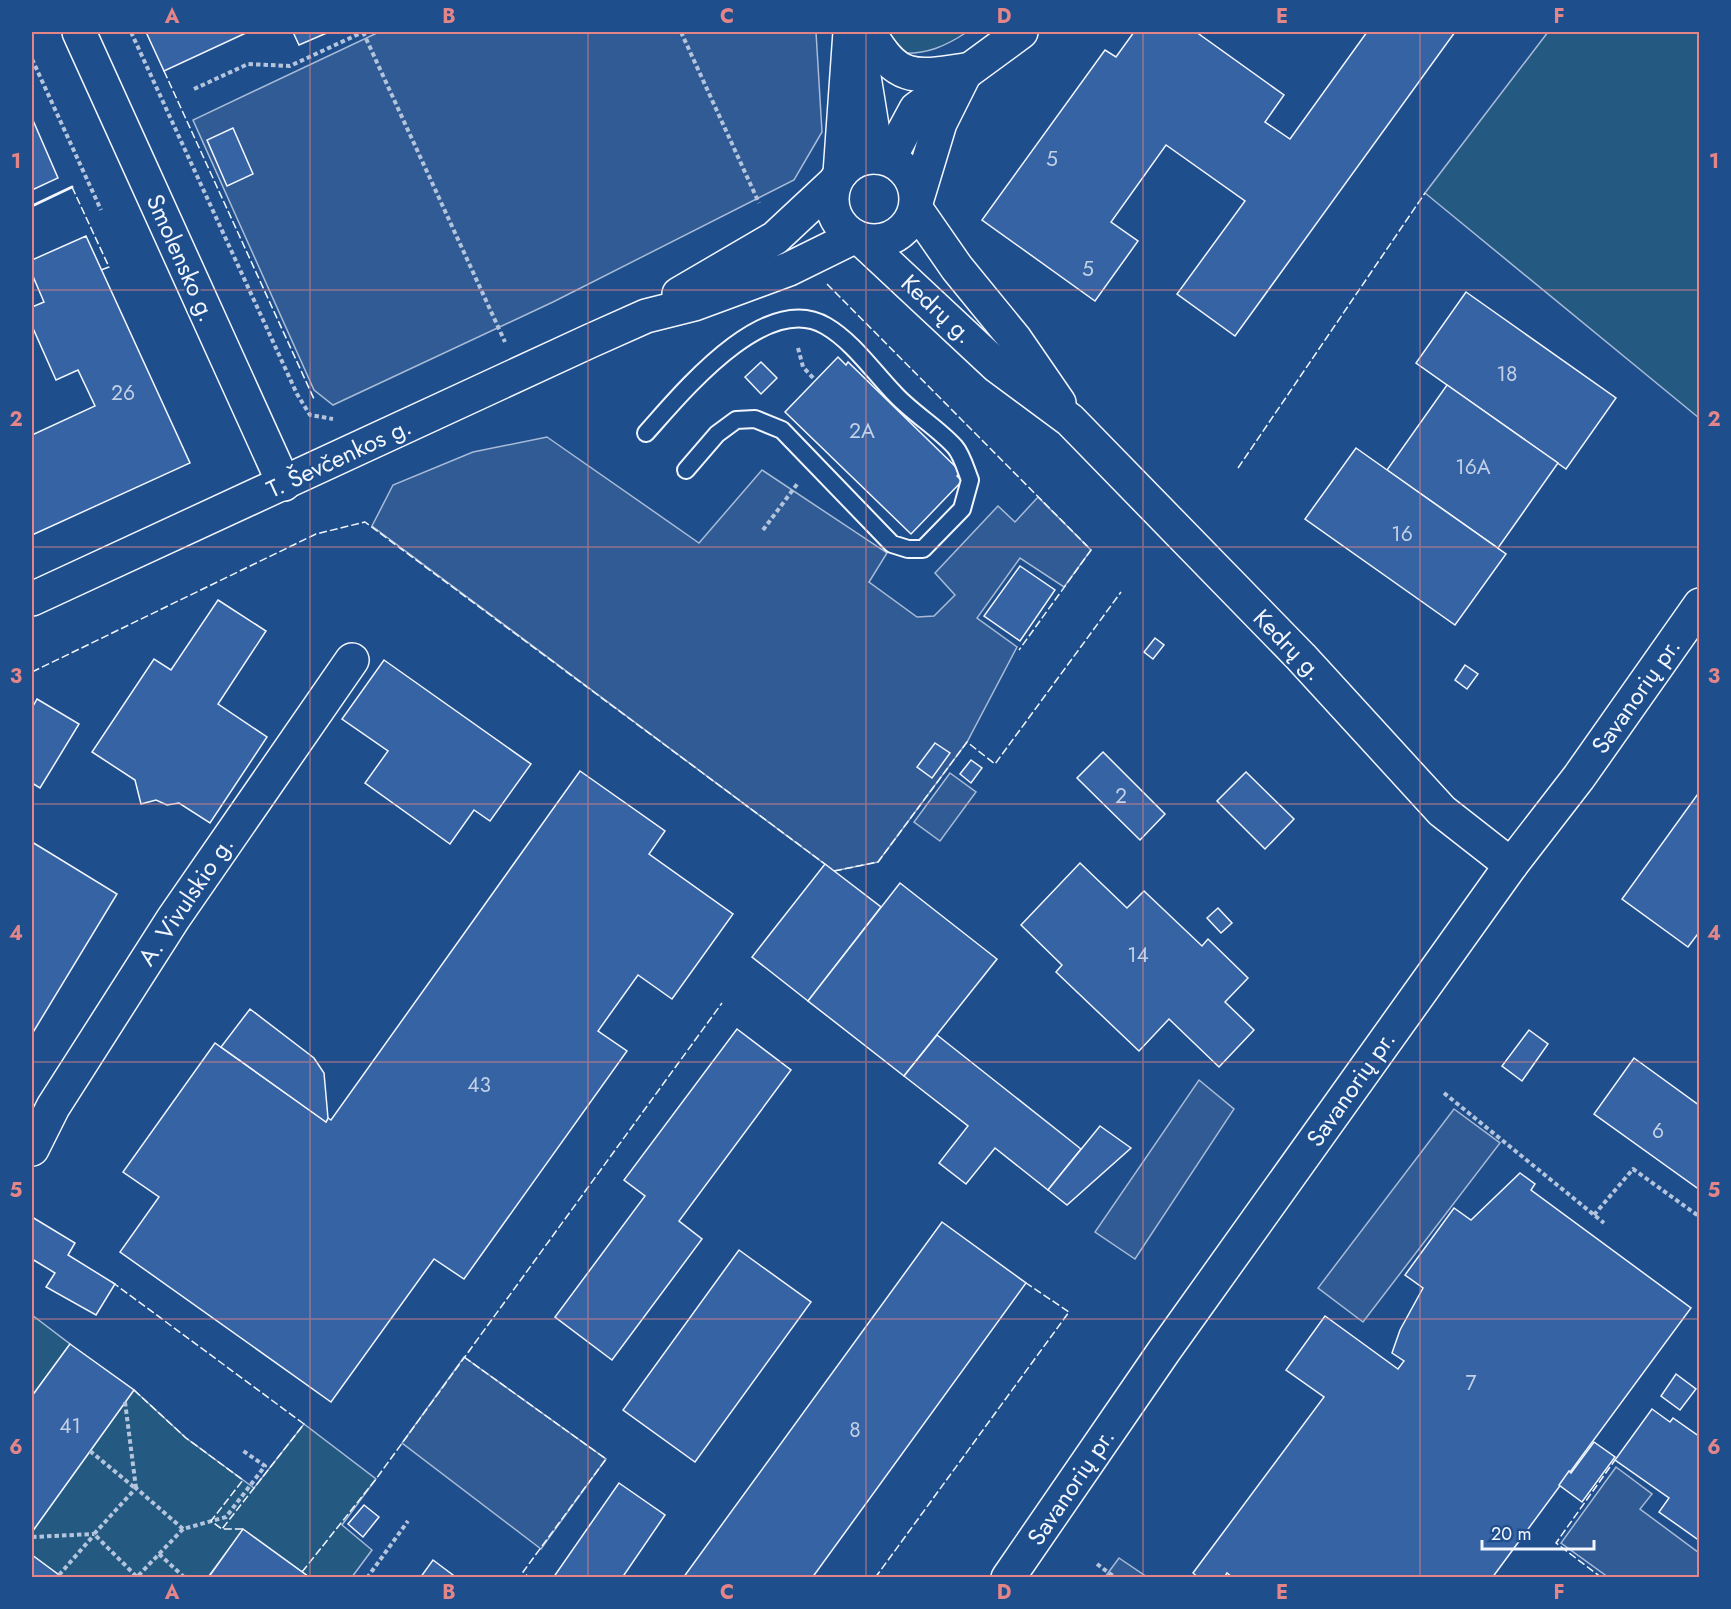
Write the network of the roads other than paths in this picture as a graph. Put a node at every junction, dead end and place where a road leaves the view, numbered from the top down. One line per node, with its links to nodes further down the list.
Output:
1 (79, 32): 15 (street, Smolensko g.)
2 (850, 32): 8 (street)
3 (857, 32): 7 (street)
4 (870, 32): 6 (street)
5 (1021, 32): 6 (street)
6 (966, 70): 7 (street); 9 (street)
7 (883, 158): 8 (street); 9 (street)
8 (838, 178): 10 (street); 11 (street, T. Ševčenkos g.)
9 (916, 204): 10 (street); 12 (street, Kedrų g.)
10 (858, 238): 11 (street, T. Ševčenkos g.); 12 (street, Kedrų g.)
11 (646, 316): 15 (street, T. Ševčenkos g.)
12 (1070, 420): 19 (street, Kedrų g.)
13 (646, 433): 14 (lane)
14 (686, 470)
15 (284, 484): 16 (street, T. Ševčenkos g.)
16 (32, 599)
17 (1700, 606): 19 (street, Savanorių pr.)
18 (352, 660): 20 (street, A. Vivulskio g.)
19 (1511, 865): 21 (street, Savanorių pr.)
20 (32, 1149)
21 (1008, 1578)

